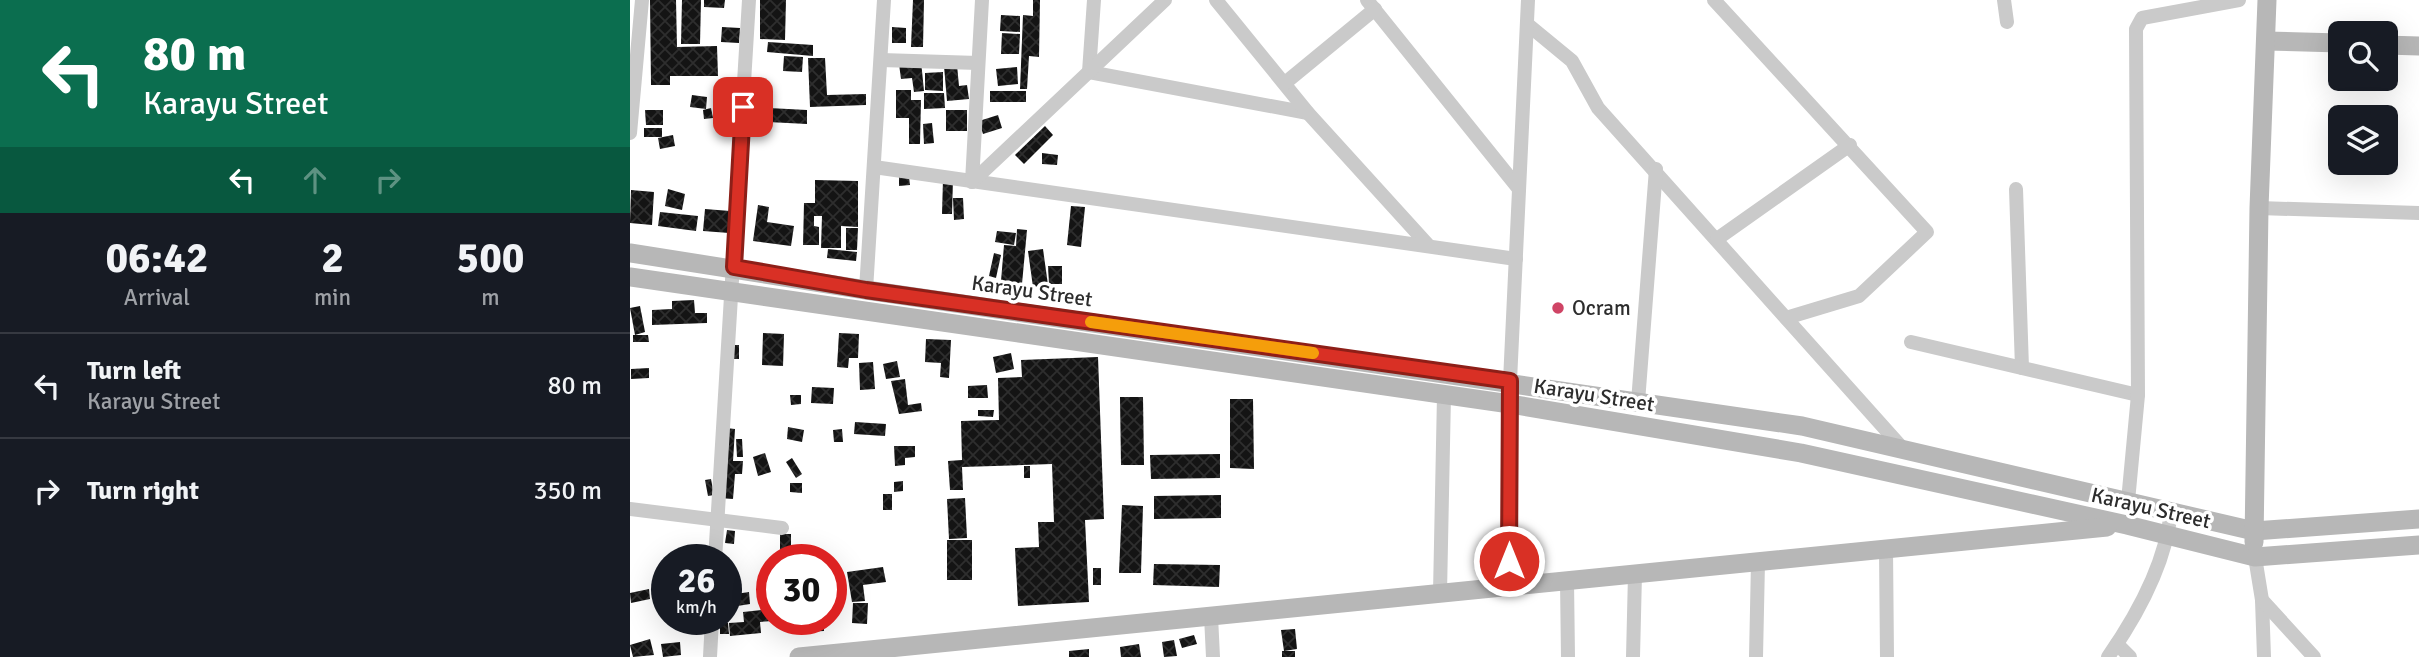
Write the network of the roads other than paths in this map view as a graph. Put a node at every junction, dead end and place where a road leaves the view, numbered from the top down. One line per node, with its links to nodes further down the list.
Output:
1 (642, 0): 25 (street)
2 (749, 0): 38 (street)
3 (884, 0): 20 (street)
4 (982, 0): 21 (street)
5 (1094, 0): 22 (street)
6 (1166, 0): 22 (street)
7 (1216, 0): 23 (street)
8 (1528, 0): 15 (street)
9 (1714, 0): 26 (street)
10 (2004, 0): 14 (street)
11 (2239, 0): 47 (street)
12 (2267, 0): 16 (main road)
13 (1371, 5): 23 (street); 30 (street)
14 (2007, 22)
15 (1527, 24): 28 (street); 30 (street)
16 (2266, 41): 17 (main road); 32 (main road)
17 (2328, 43)
18 (2398, 45): 19 (main road)
19 (2419, 46)
20 (881, 60): 21 (street); 27 (street)
21 (978, 63): 29 (street)
22 (1088, 72): 24 (street); 29 (street)
23 (1284, 83): 24 (street)
24 (1308, 113): 35 (street)
25 (630, 133)
26 (1850, 145): 34 (street); 42 (street)
27 (874, 167): 29 (street); 41 (street)
28 (1656, 169): 34 (street); 48 (street)
29 (972, 182): 35 (street)
30 (1519, 189): 37 (street)
31 (2016, 189): 44 (street)
32 (2259, 208): 33 (street); 58 (main road)
33 (2419, 212)
34 (1717, 239): 42 (street)
35 (1428, 245): 37 (street)
36 (630, 253): 38 (main road, Karayu Street)
37 (1516, 259): 45 (street)
38 (734, 267): 40 (street); 41 (main road, Karayu Street)
39 (630, 277): 40 (main road, Karayu Street)
40 (732, 290): 46 (main road, Karayu Street); 55 (street)
41 (866, 290): 45 (main road, Karayu Street)
42 (1786, 318): 50 (street)
43 (1911, 342): 44 (street)
44 (2022, 368): 47 (street)
45 (1510, 381): 48 (main road, Karayu Street); 49 (street)
46 (1444, 395): 49 (main road, Karayu Street); 68 (street)
47 (2138, 395): 51 (street)
48 (1638, 402): 50 (main road, Karayu Street)
49 (1510, 404): 56 (main road, Karayu Street); 67 (street)
50 (1904, 450): 51 (main road, Karayu Street)
51 (2128, 501): 53 (main road, Karayu Street)
52 (630, 509): 55 (street)
53 (2171, 511): 58 (main road, Karayu Street); 59 (street)
54 (2419, 519): 58 (main road, Karayu Street)
55 (717, 521): 57 (street); 60 (street)
56 (2127, 525): 59 (main road, Karayu Street); 62 (main road)
57 (782, 528)
58 (2254, 531): 63 (main road)
59 (2169, 535): 63 (main road, Karayu Street); 72 (street)
60 (716, 544)
61 (2419, 545): 63 (main road, Karayu Street)
62 (1886, 549): 64 (main road); 80 (street)
63 (2255, 557): 69 (street)
64 (1758, 562): 65 (main road); 79 (street)
65 (1636, 574): 66 (main road); 78 (street)
66 (1567, 581): 67 (main road); 77 (street)
67 (1509, 587): 68 (main road)
68 (1440, 593): 70 (main road)
69 (2262, 600): 83 (street); 84 (street)
70 (1211, 616): 73 (main road); 76 (street)
71 (711, 635): 74 (street)
72 (2117, 644): 81 (street); 82 (street)
73 (876, 653): 75 (main road)
74 (710, 657)
75 (799, 657)
76 (1213, 657)
77 (1568, 657)
78 (1633, 657)
79 (1756, 657)
80 (1887, 657)
81 (2108, 657)
82 (2130, 657)
83 (2264, 657)
84 (2314, 657)

